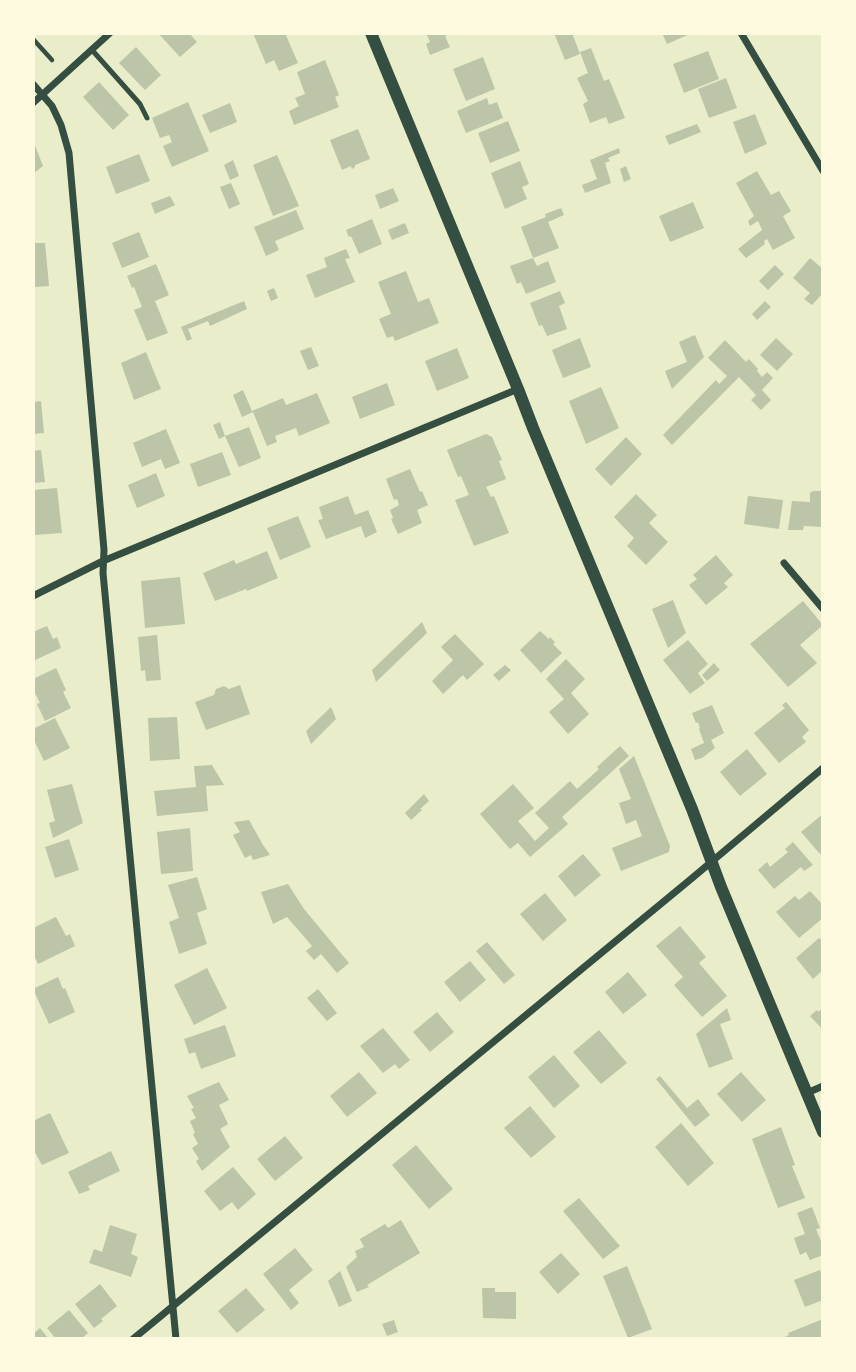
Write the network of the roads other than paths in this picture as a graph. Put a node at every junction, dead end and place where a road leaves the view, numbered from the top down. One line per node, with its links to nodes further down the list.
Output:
1 (110, 33): 4 (street)
2 (371, 33): 10 (street)
3 (741, 33): 9 (street)
4 (92, 50): 6 (street); 8 (lane)
5 (33, 84): 6 (street)
6 (43, 95): 7 (street); 11 (street)
7 (33, 103)
8 (147, 118)
9 (823, 171)
10 (518, 389): 11 (street); 16 (street)
11 (103, 561): 13 (street); 20 (street)
12 (784, 563): 14 (street)
13 (33, 596)
14 (823, 608)
15 (823, 768): 16 (street)
16 (712, 861): 18 (street); 20 (street)
17 (823, 1086): 18 (street)
18 (807, 1093): 19 (street)
19 (823, 1132)
20 (173, 1306): 21 (street); 22 (street)
21 (133, 1339)
22 (176, 1339)

